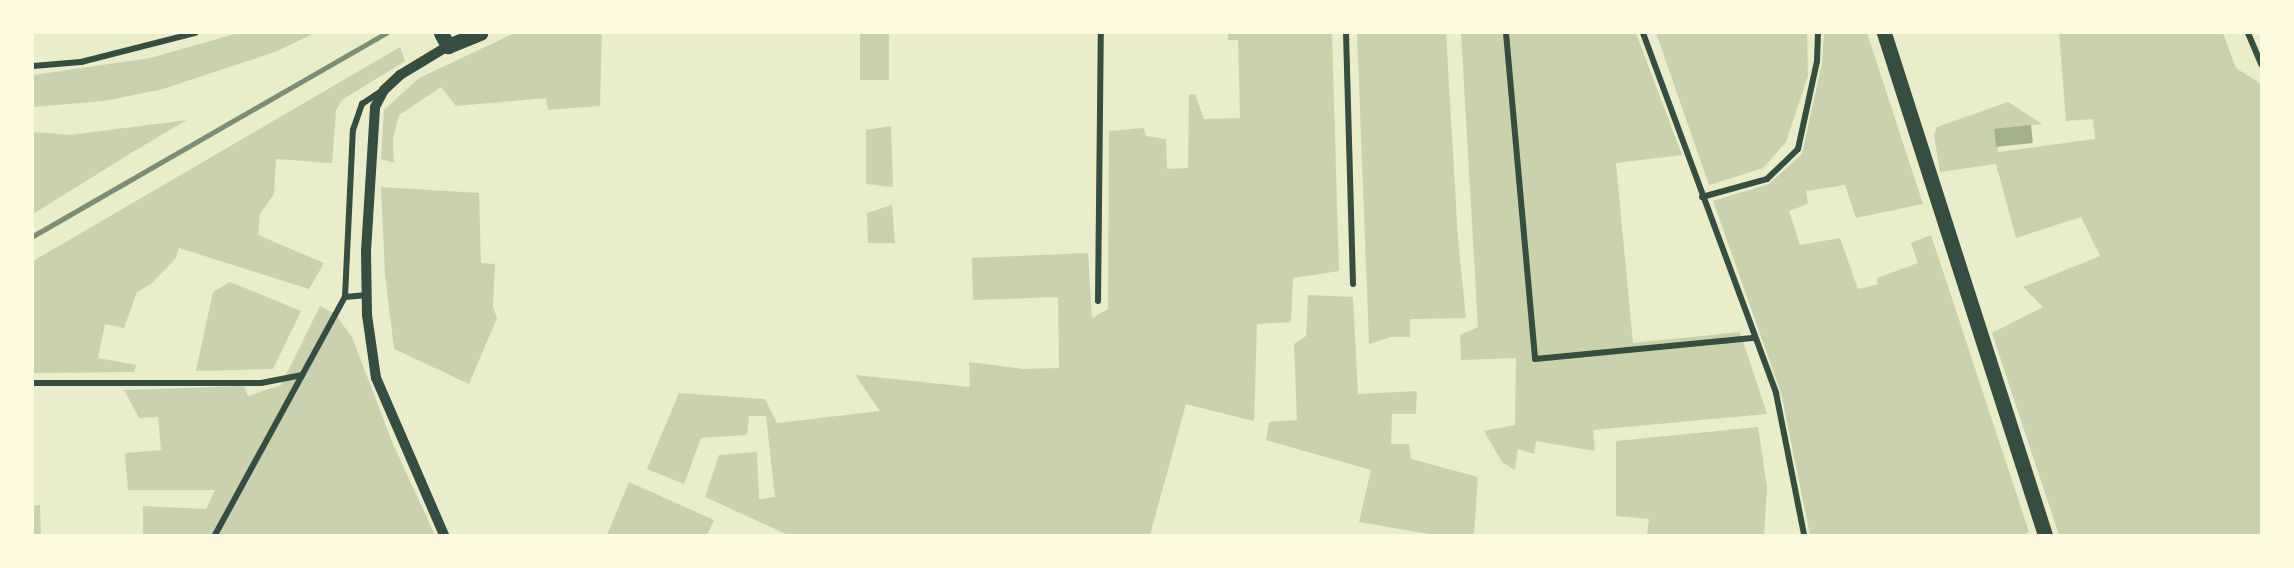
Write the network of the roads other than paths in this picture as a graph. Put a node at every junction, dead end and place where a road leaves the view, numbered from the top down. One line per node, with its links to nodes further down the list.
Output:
1 (195, 33): 12 (street)
2 (481, 33): 10 (main road)
3 (1101, 33): 18 (street)
4 (1346, 33): 15 (street)
5 (1506, 33): 19 (street)
6 (1643, 33): 14 (street)
7 (1818, 33): 14 (street)
8 (1884, 33): 25 (main road)
9 (2247, 33): 11 (street)
10 (444, 39): 13 (street)
11 (2261, 64)
12 (33, 66)
13 (384, 90): 16 (street); 17 (street)
14 (1702, 197): 19 (street)
15 (1353, 284)
16 (367, 295): 17 (street); 23 (street)
17 (345, 297): 20 (street)
18 (1098, 301)
19 (1755, 338): 24 (street)
20 (302, 375): 21 (street); 22 (street)
21 (33, 383)
22 (215, 535)
23 (444, 535)
24 (1804, 535)
25 (2045, 535)

